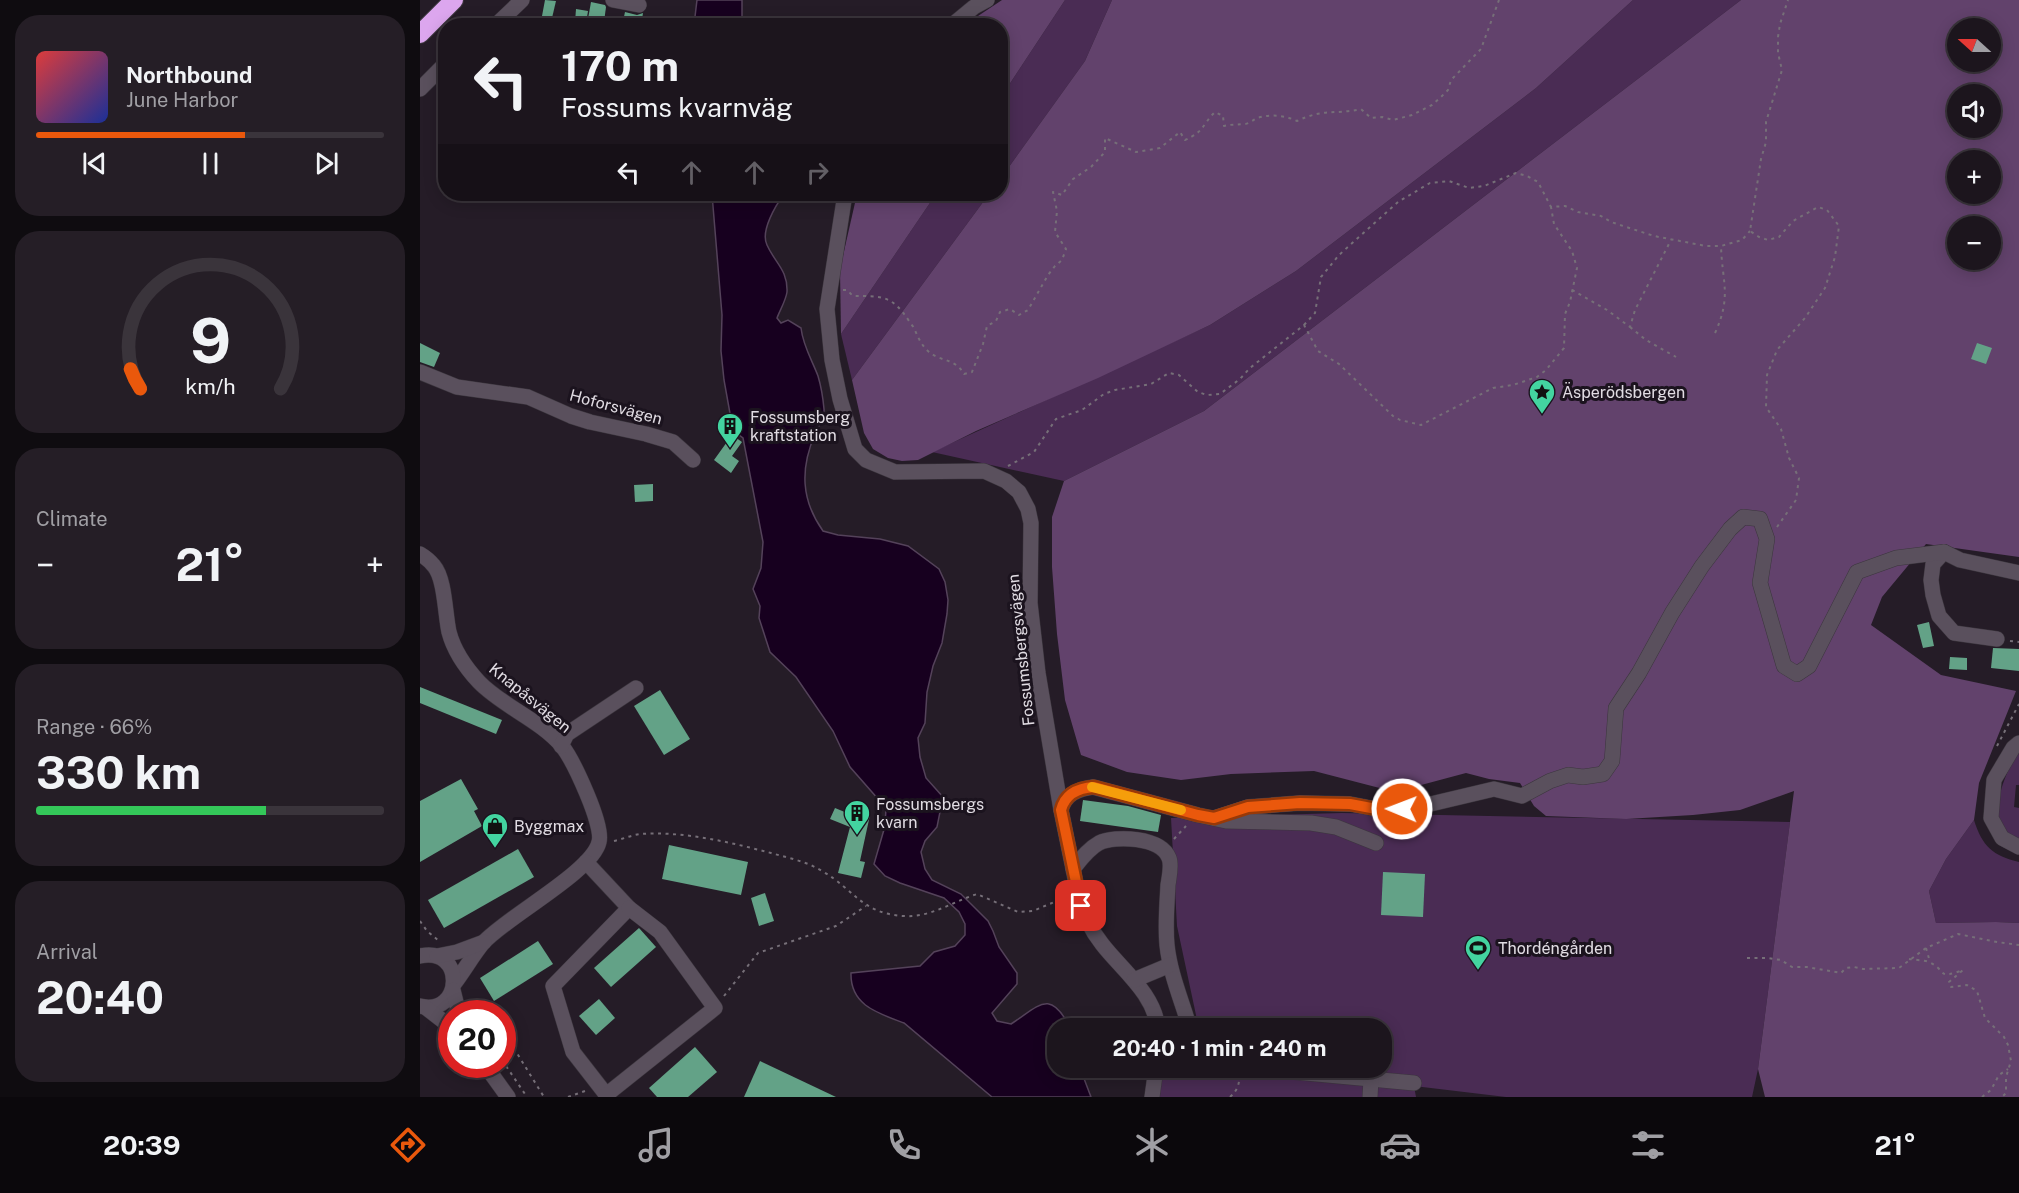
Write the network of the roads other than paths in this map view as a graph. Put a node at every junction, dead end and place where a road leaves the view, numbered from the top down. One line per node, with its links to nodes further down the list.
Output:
1 (454, 0): 8 (highway)
2 (522, 0): 6 (street)
3 (613, 0): 5 (street)
4 (987, 0): 7 (street)
5 (639, 5)
6 (503, 18)
7 (961, 18)
8 (420, 33)
9 (438, 71): 10 (street)
10 (420, 89)
11 (844, 201): 21 (street, Fossumsbergsvägen)
12 (420, 372): 13 (street, Hoforsvägen)
13 (693, 460)
14 (1944, 552): 16 (street); 17 (street); 22 (street)
15 (420, 554): 20 (street, Knapåsvägen)
16 (2019, 573)
17 (1997, 639)
18 (636, 688): 20 (street)
19 (2019, 743): 24 (street)
20 (561, 746): 25 (street, Knapåsvägen)
21 (1061, 810): 22 (street); 26 (street, Fossumsbergsvägen)
22 (1214, 818): 23 (street)
23 (1376, 843)
24 (2019, 847)
25 (586, 862): 27 (street); 28 (street)
26 (1073, 869): 30 (street); 31 (street, Fossumsbergsvägen)
27 (629, 908): 43 (street); 43 (street)
28 (484, 942): 29 (street); 32 (street)
29 (427, 953): 32 (street)
30 (1170, 965): 31 (street); 36 (street)
31 (1134, 980): 35 (street, Fossumsbergsvägen)
32 (458, 989): 33 (street); 34 (street)
33 (458, 1000)
34 (422, 1007): 37 (street)
35 (1156, 1018)
36 (1187, 1018)
37 (438, 1019)
38 (494, 1078): 44 (street)
39 (1155, 1078): 45 (street)
40 (1360, 1078): 41 (street)
41 (1371, 1079): 42 (street); 46 (street)
42 (1414, 1083)
43 (607, 1096)
44 (508, 1097)
45 (1152, 1097)
46 (1370, 1097)

